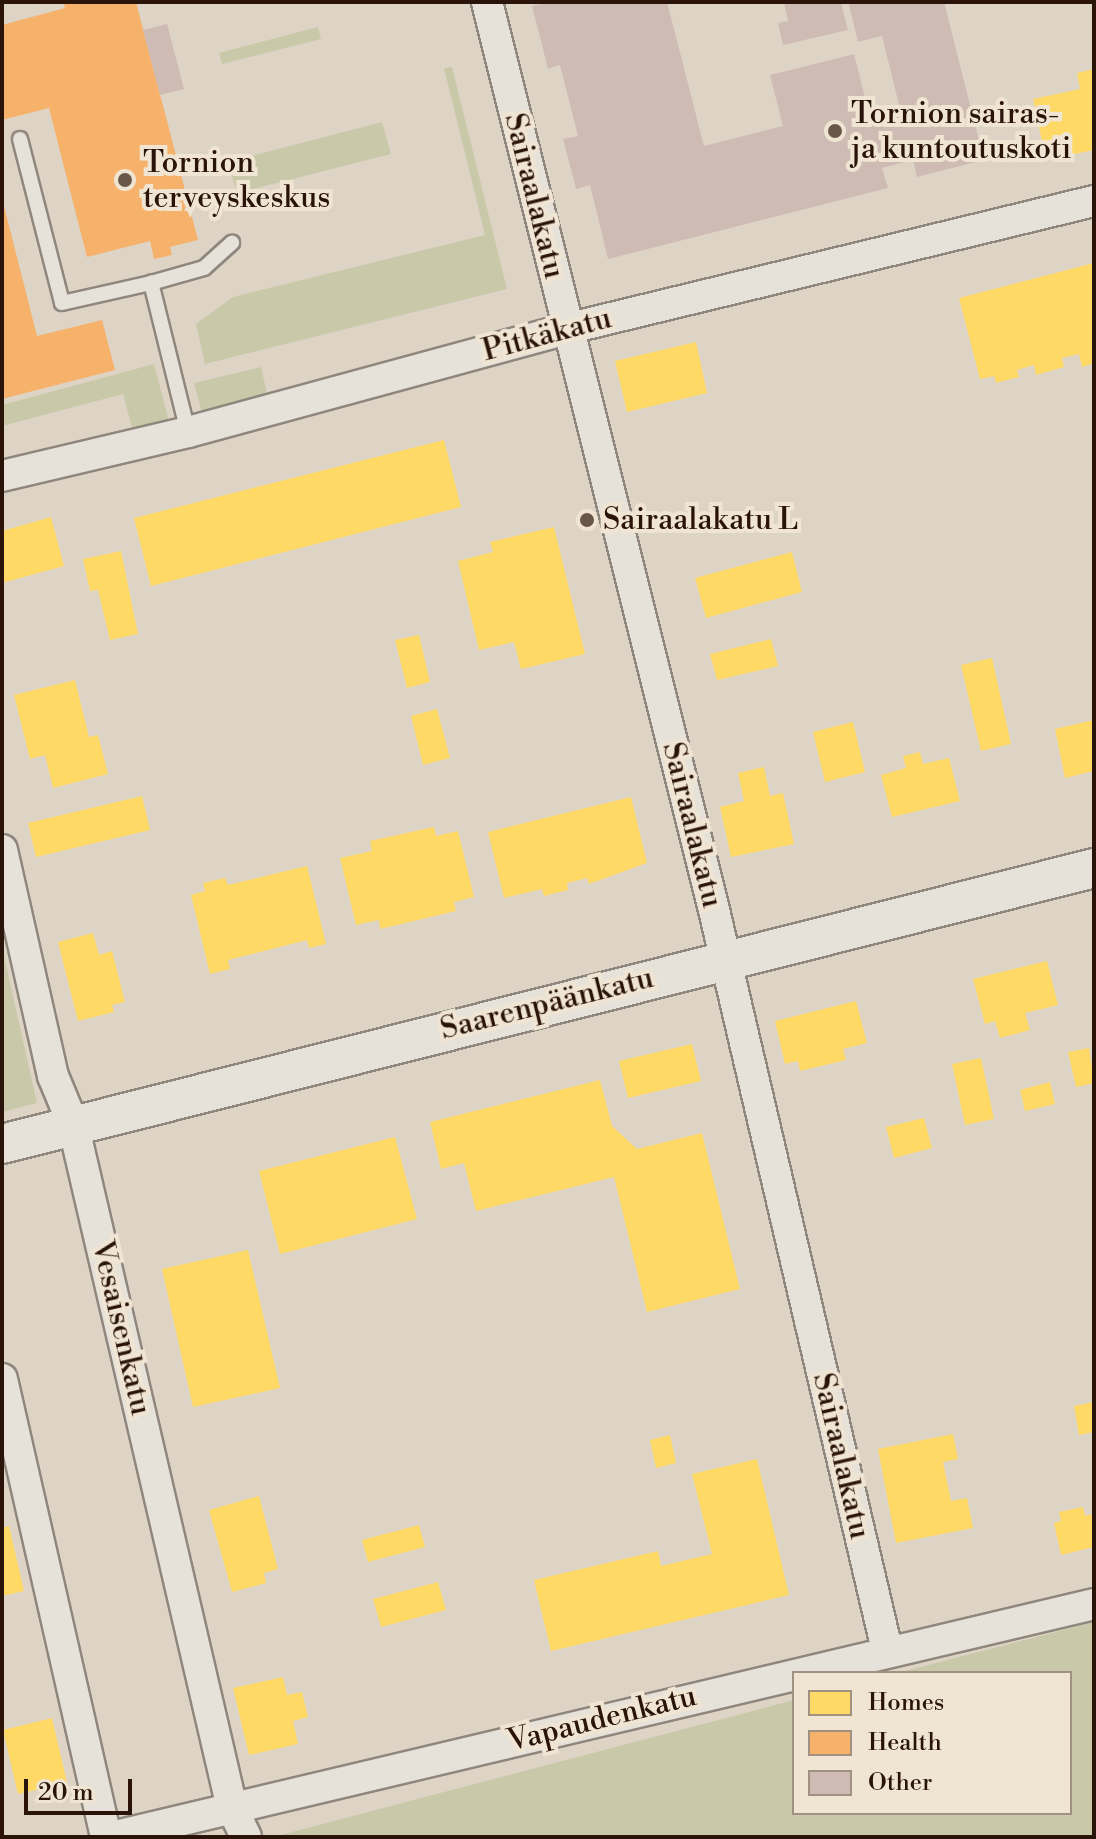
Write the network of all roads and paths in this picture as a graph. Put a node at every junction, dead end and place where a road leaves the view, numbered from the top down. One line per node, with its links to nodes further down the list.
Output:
1 (487, 2): 6 (street, Sairaalakatu)
2 (20, 139): 5 (lane)
3 (1094, 201): 6 (street, Pitkäkatu)
4 (232, 243): 5 (lane)
5 (151, 283): 7 (lane)
6 (566, 329): 7 (street, Pitkäkatu); 11 (street, Sairaalakatu)
7 (188, 432): 8 (street, Pitkäkatu)
8 (2, 476)
9 (2, 850): 12 (street, Vesaisenkatu)
10 (1094, 868): 11 (street, Saarenpäänkatu)
11 (724, 959): 12 (street, Saarenpäänkatu); 16 (street, Sairaalakatu)
12 (73, 1124): 13 (street, Saarenpäänkatu); 19 (street, Vesaisenkatu)
13 (2, 1144)
14 (2, 1379): 20 (street)
15 (1094, 1604): 16 (street, Vapaudenkatu)
16 (887, 1650): 17 (street, Vapaudenkatu)
17 (800, 1671)
18 (792, 1673): 19 (street, Vapaudenkatu)
19 (232, 1808): 20 (street, Vapaudenkatu); 21 (street, Vesaisenkatu)
20 (108, 1837)
21 (246, 1837)

